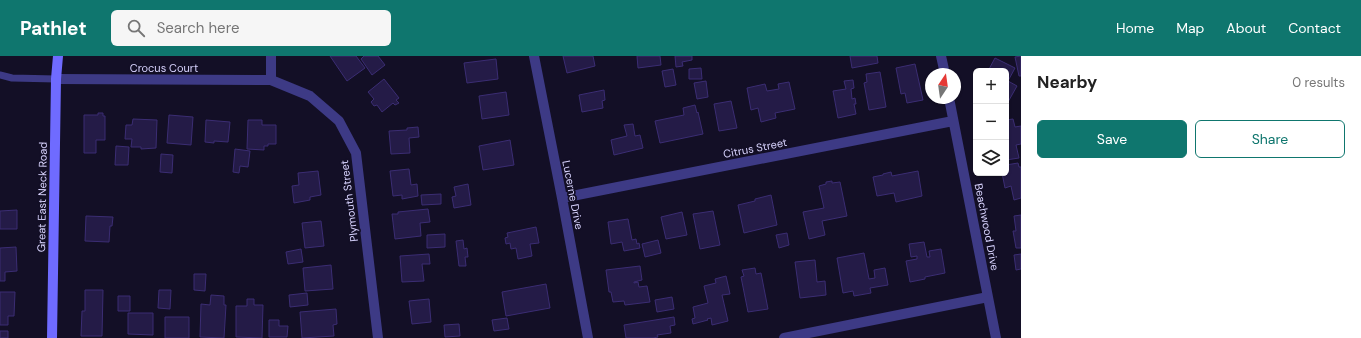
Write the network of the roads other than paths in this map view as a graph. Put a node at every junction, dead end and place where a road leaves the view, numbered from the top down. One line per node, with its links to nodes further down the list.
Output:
1 (58, 56): 7 (main road, Great East Neck Road)
2 (271, 56): 8 (street)
3 (534, 56): 11 (street, Lucerne Drive)
4 (941, 56): 5 (street)
5 (944, 68)
6 (0, 75): 7 (lane)
7 (56, 79): 8 (street, Crocus Court); 13 (main road, Great East Neck Road)
8 (271, 80): 14 (street, Plymouth Street)
9 (950, 104): 10 (street, Beachwood Drive)
10 (953, 121): 11 (street, Citrus Street); 12 (street, Beachwood Drive)
11 (562, 198): 15 (street, Lucerne Drive)
12 (988, 297): 16 (street); 17 (street, Beachwood Drive)
13 (52, 338)
14 (378, 338)
15 (588, 338)
16 (784, 338)
17 (996, 338)

